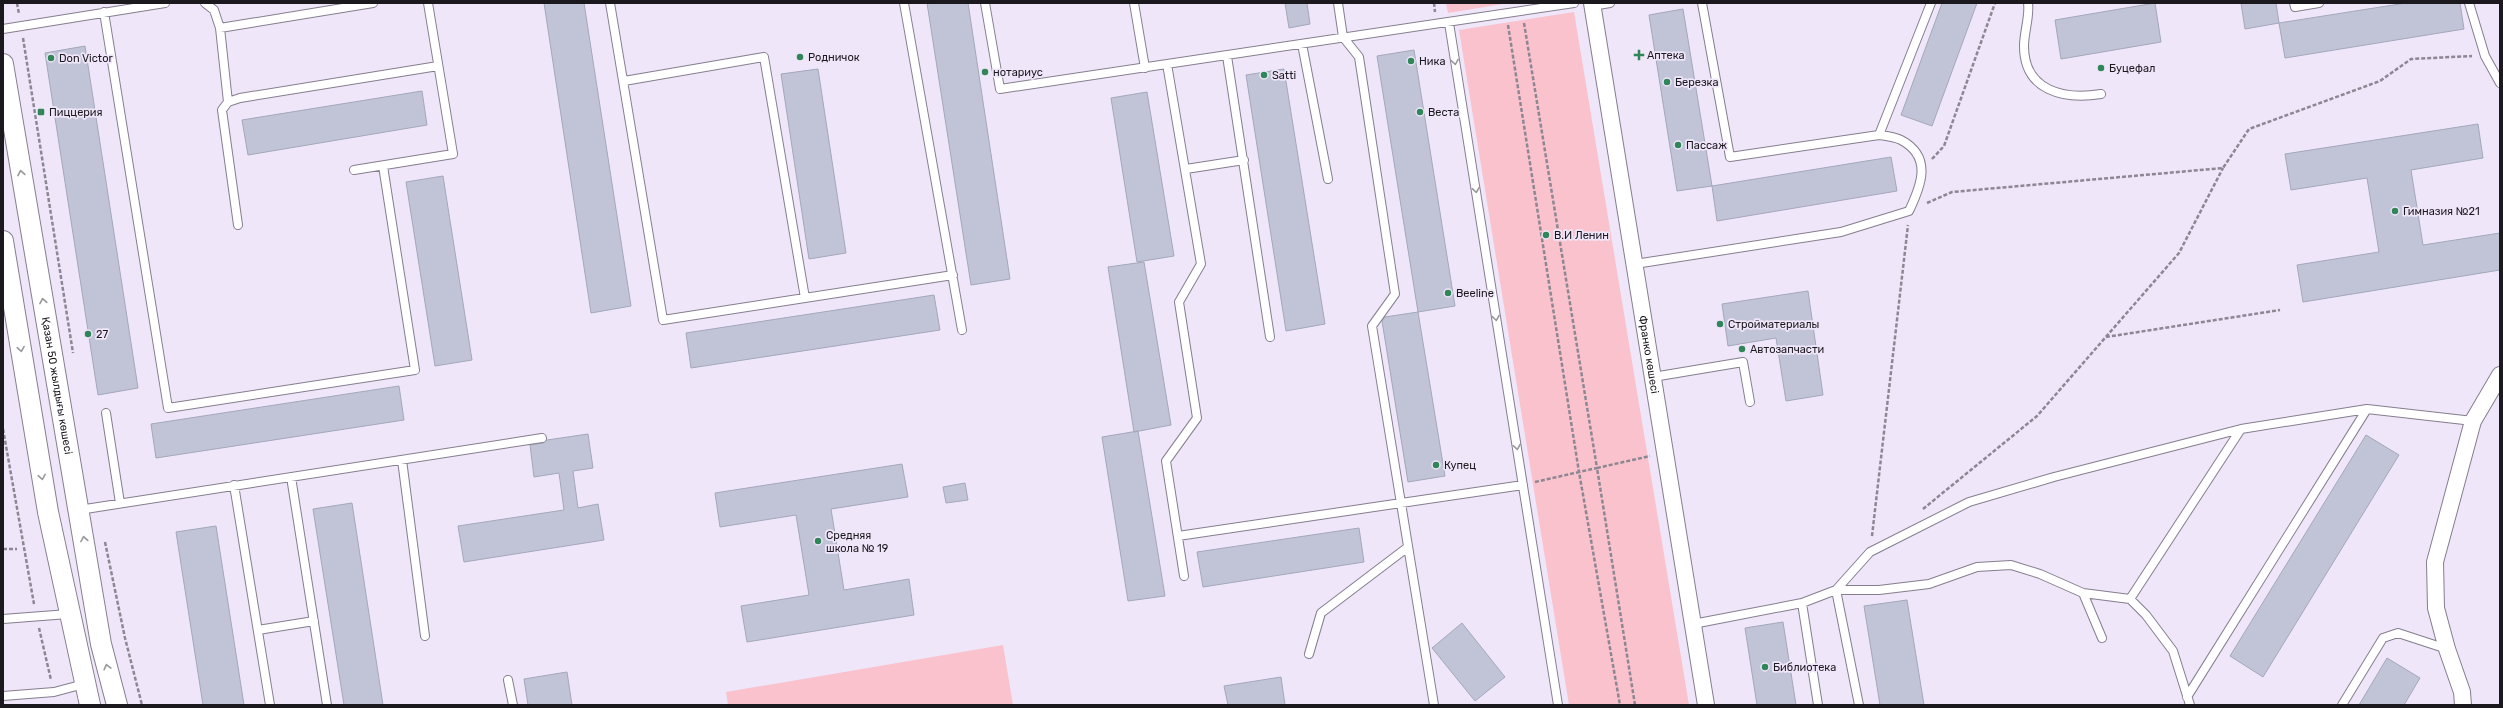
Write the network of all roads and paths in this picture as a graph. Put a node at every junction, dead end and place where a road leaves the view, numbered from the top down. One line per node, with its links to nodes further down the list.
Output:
1 (18, 3): 25 (path)
2 (165, 3): 21 (lane)
3 (205, 3): 26 (lane)
4 (372, 3): 26 (lane)
5 (428, 3): 34 (lane)
6 (610, 3): 36 (lane)
7 (904, 3): 52 (lane)
8 (985, 3): 35 (lane)
9 (1134, 3): 35 (lane)
10 (1338, 3): 28 (lane)
11 (1574, 3): 22 (lane)
12 (1610, 3): 20 (lane)
13 (1702, 3): 40 (lane)
14 (1931, 3): 40 (lane)
15 (1995, 3): 43 (path)
16 (2028, 3): 38 (lane)
17 (2294, 3): 18 (lane)
18 (2319, 3)
19 (2469, 3): 31 (lane)
20 (1592, 4): 51 (street, Франко көшесі)
21 (104, 12): 25 (lane); 42 (lane)
22 (1522, 12): 23 (lane); 70 (path)
23 (1506, 14): 24 (lane); 71 (path)
24 (1449, 23): 28 (lane); 74 (lane, one-way to 74)
25 (21, 26): 27 (lane); 58 (path)
26 (220, 28): 39 (lane)
27 (3, 29)
28 (1343, 37): 29 (lane); 76 (lane)
29 (1302, 44): 30 (lane); 47 (lane)
30 (1227, 56): 33 (lane); 41 (lane)
31 (2485, 56): 37 (lane); 44 (path)
32 (3, 64): 77 (street, Қазан 50 жылдығы көшесі, one-way to 32)
33 (1167, 64): 35 (lane); 45 (lane)
34 (438, 66): 39 (lane); 42 (lane)
35 (1145, 68)
36 (624, 81): 53 (lane); 53 (lane)
37 (2500, 83)
38 (2101, 94)
39 (228, 102): 49 (lane)
40 (1879, 135): 43 (lane)
41 (1244, 160): 45 (lane); 56 (lane)
42 (382, 166): 46 (lane)
43 (1923, 168): 48 (lane)
44 (2223, 168): 48 (path); 57 (path)
45 (1186, 169): 79 (lane)
46 (354, 170)
47 (1328, 179)
48 (1910, 211): 51 (lane); 84 (path)
49 (238, 225)
50 (3, 242): 90 (street, one-way to 90)
51 (1635, 264): 60 (street, Франко көшесі)
52 (953, 275): 53 (lane); 55 (lane)
53 (805, 298)
54 (2280, 310): 57 (path)
55 (962, 330)
56 (1270, 337)
57 (2106, 337): 78 (path)
58 (73, 357)
59 (2500, 375): 64 (street)
60 (1653, 377): 61 (lane); 68 (street, Франко көшесі)
61 (1750, 402)
62 (2367, 409): 64 (lane); 66 (lane); 104 (lane)
63 (106, 413): 75 (lane)
64 (2473, 422): 98 (street)
65 (3, 429): 91 (path)
66 (2241, 429): 84 (lane); 88 (lane)
67 (542, 438): 69 (lane)
68 (1665, 453): 70 (path); 94 (street, Франко көшесі)
69 (402, 460): 72 (lane); 96 (lane)
70 (1597, 468): 71 (path); 114 (path)
71 (1579, 472): 74 (path); 113 (path)
72 (291, 477): 73 (lane); 93 (lane)
73 (234, 485): 75 (lane); 95 (lane)
74 (1523, 485): 76 (lane); 112 (lane)
75 (120, 502): 77 (lane)
76 (1401, 504): 79 (lane); 81 (lane)
77 (78, 510): 106 (street, Қазан 50 жылдығы көшесі, one-way to 77)
78 (1920, 512)
79 (1178, 536): 85 (lane)
80 (104, 538): 107 (path)
81 (1408, 547): 99 (lane); 111 (lane)
82 (17, 548): 83 (path)
83 (3, 549)
84 (1870, 552): 86 (lane)
85 (1184, 576)
86 (1836, 590): 87 (lane); 89 (lane); 117 (lane)
87 (2083, 593): 88 (lane); 97 (lane)
88 (2130, 599): 104 (lane)
89 (1802, 603): 94 (lane); 116 (lane)
90 (68, 614): 91 (lane); 101 (street)
91 (36, 616): 92 (lane); 102 (path)
92 (3, 618)
93 (314, 621): 95 (lane); 109 (lane)
94 (1693, 624): 115 (street, Франко көшесі)
95 (258, 630): 108 (lane)
96 (425, 636)
97 (2102, 638)
98 (2447, 649): 118 (lane); 119 (street)
99 (1309, 654)
100 (508, 680): 110 (lane)
101 (84, 684): 102 (lane); 105 (street)
102 (54, 692): 103 (lane)
103 (3, 696)
104 (2188, 701)
105 (90, 705)
106 (117, 705)
107 (142, 705)
108 (270, 705)
109 (327, 705)
110 (513, 705)
111 (1434, 705)
112 (1558, 705)
113 (1620, 705)
114 (1635, 705)
115 (1706, 705)
116 (1818, 705)
117 (1859, 705)
118 (2342, 705)
119 (2463, 705)

